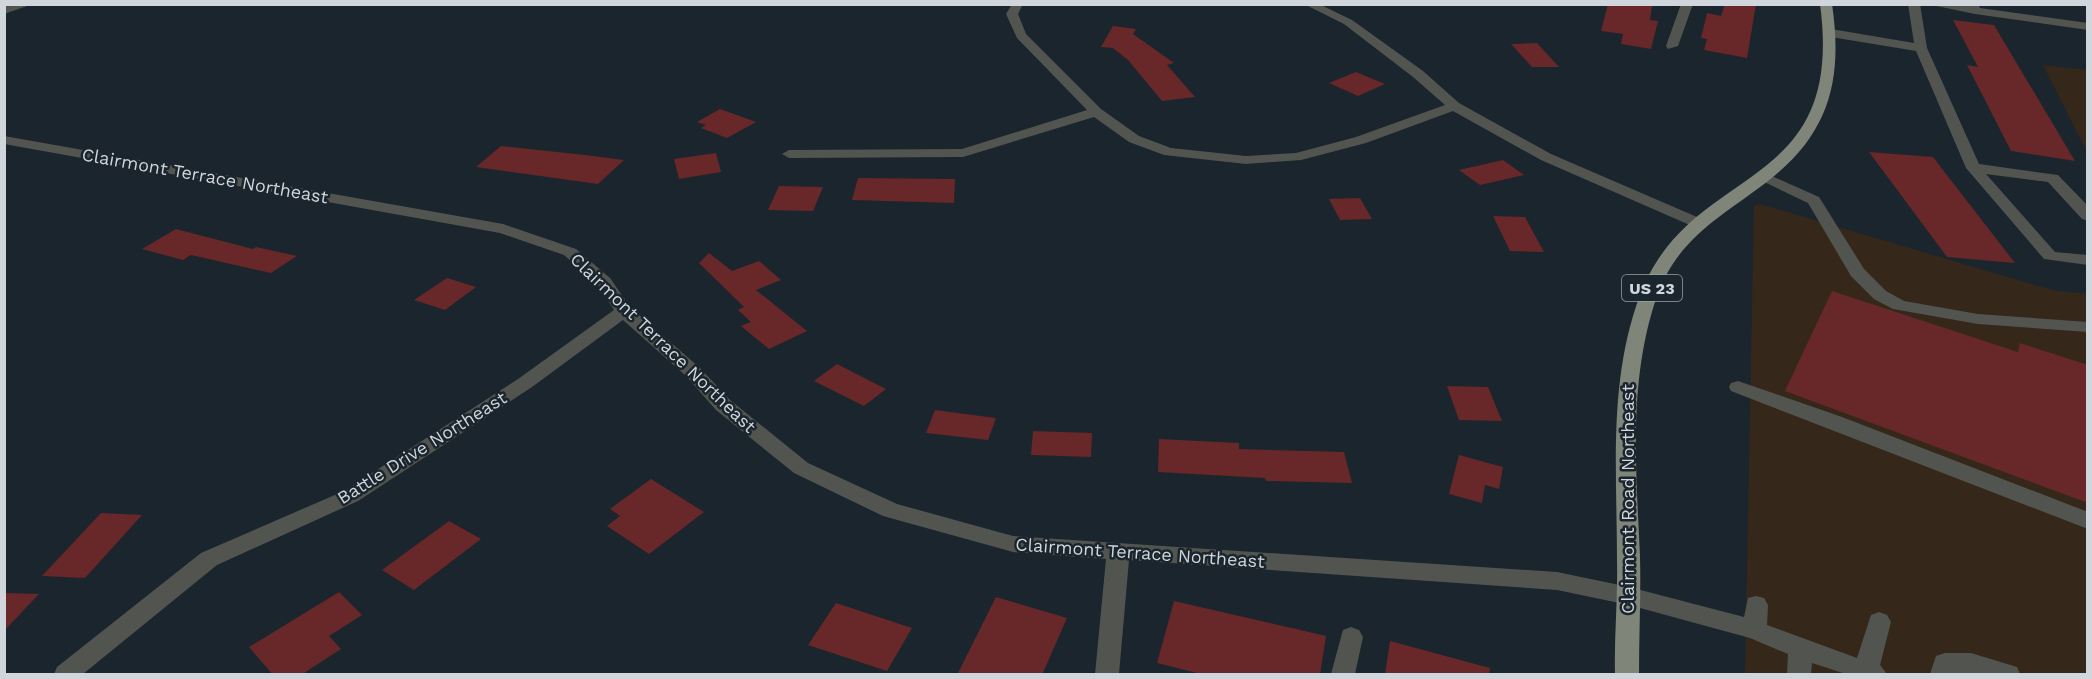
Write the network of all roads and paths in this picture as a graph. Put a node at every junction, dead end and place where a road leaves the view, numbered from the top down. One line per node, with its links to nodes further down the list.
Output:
1 (28, 4): 9 (street)
2 (1018, 4): 15 (street)
3 (1309, 4): 14 (street)
4 (1687, 4): 12 (street)
5 (1826, 4): 11 (main road, Clairmont Road Northeast / US 23)
6 (1914, 4): 13 (street)
7 (1932, 4): 8 (street)
8 (1974, 8): 10 (street)
9 (4, 11)
10 (2088, 27)
11 (1831, 33): 13 (street); 19 (main road, Clairmont Road Northeast / US 23)
12 (1672, 46)
13 (1921, 48): 18 (street)
14 (1454, 106): 15 (street); 21 (street)
15 (1096, 112): 17 (street)
16 (4, 140): 23 (street, Clairmont Terrace Northeast)
17 (789, 154)
18 (1973, 168): 20 (street); 22 (street)
19 (1765, 177): 21 (main road, Clairmont Road Northeast / US 23); 24 (street)
20 (2088, 216)
21 (1698, 223): 28 (main road, Clairmont Road Northeast / US 23)
22 (2088, 260)
23 (624, 311): 27 (street, Clairmont Terrace Northeast); 35 (street, Battle Drive Northeast)
24 (2088, 327)
25 (1737, 387): 26 (street)
26 (2088, 521)
27 (1117, 553): 28 (street, Clairmont Terrace Northeast); 36 (street)
28 (1629, 596): 31 (street, Clairmont Terrace Northeast); 38 (main road, Clairmont Road Northeast / US 23)
29 (1756, 605): 31 (street)
30 (1879, 622): 34 (street)
31 (1755, 630): 33 (street, Clairmont Terrace Northeast)
32 (1351, 637): 37 (street)
33 (1800, 649): 34 (street, Clairmont Terrace Northeast); 39 (street)
34 (1871, 673)
35 (66, 675)
36 (1107, 675)
37 (1343, 675)
38 (1627, 675)
39 (1799, 675)
40 (1942, 675): 41 (street)
41 (2008, 675)

